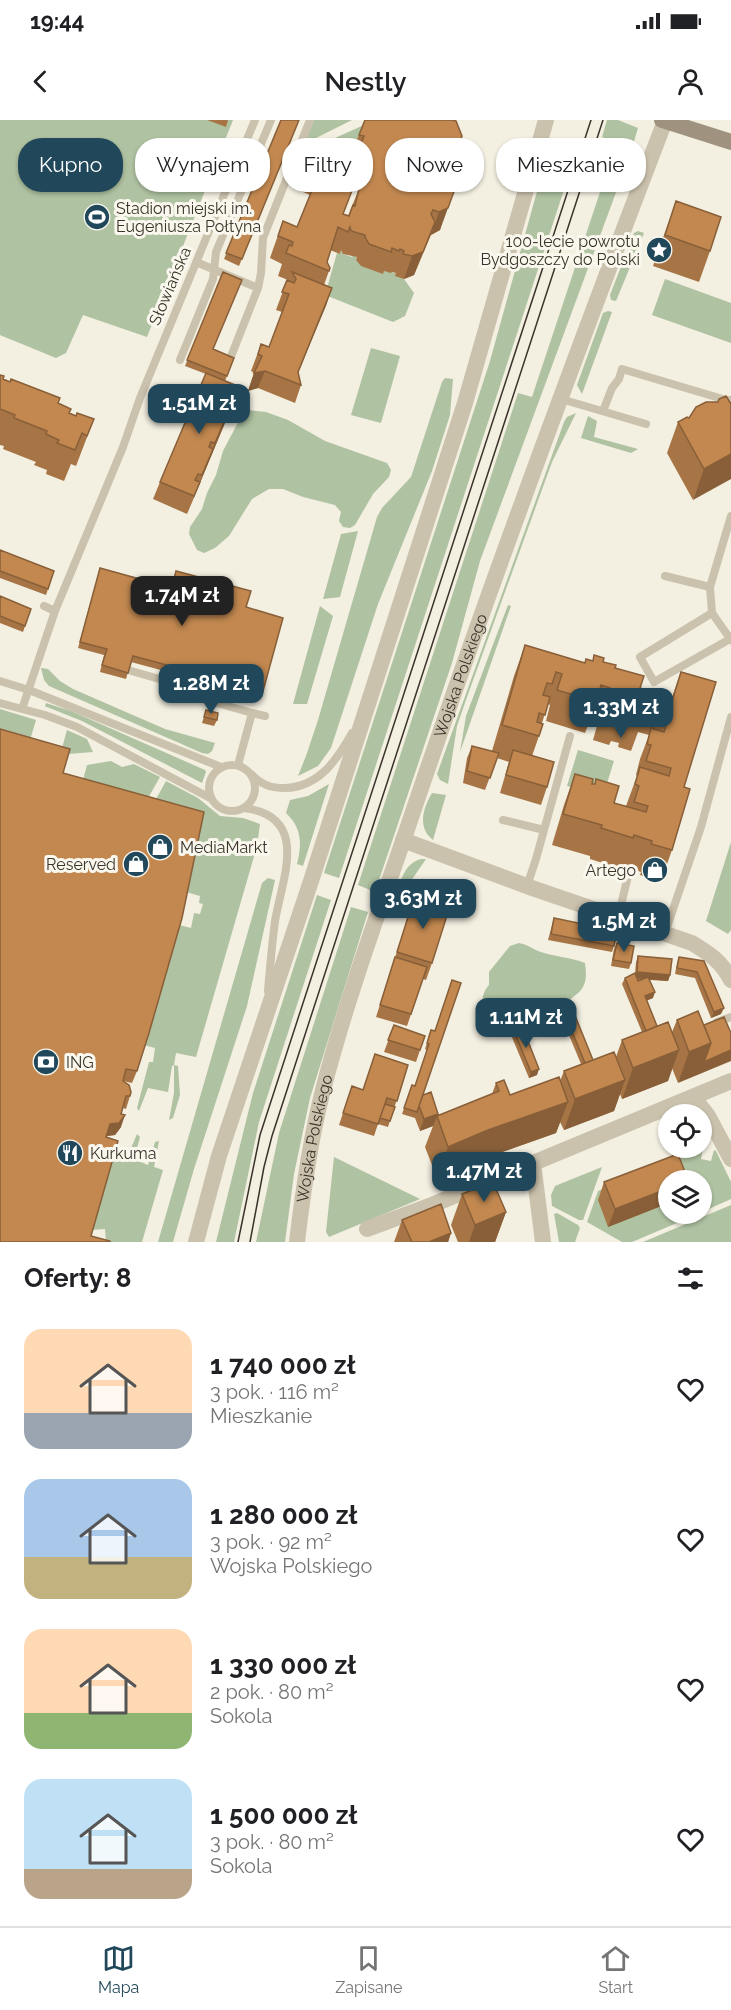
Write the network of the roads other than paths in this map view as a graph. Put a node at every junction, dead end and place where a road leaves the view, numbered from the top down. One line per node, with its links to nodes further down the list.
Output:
1 (255, 120): 7 (lane, Słowiańska)
2 (271, 120): 8 (lane)
3 (310, 120): 9 (lane)
4 (546, 120): 27 (street)
5 (664, 120): 6 (main road); 12 (street, Wojska Polskiego)
6 (731, 142)
7 (196, 262): 8 (lane); 20 (lane, Słowiańska)
8 (214, 269): 9 (lane); 11 (lane)
9 (258, 288): 10 (lane)
10 (230, 359)
11 (180, 360)
12 (561, 399): 14 (lane); 40 (street, Wojska Polskiego)
13 (731, 400): 14 (lane)
14 (603, 411): 15 (lane)
15 (646, 424)
16 (731, 516): 18 (lane)
17 (665, 576): 18 (lane)
18 (710, 587): 21 (lane)
19 (44, 606): 20 (lane)
20 (56, 611): 25 (lane, Słowiańska)
21 (712, 613): 22 (lane); 22 (lane)
22 (730, 639)
23 (128, 670): 29 (lane)
24 (0, 681): 25 (lane)
25 (29, 690): 28 (lane, Słowiańska); 34 (lane)
26 (0, 703): 28 (lane)
27 (368, 707): 35 (lane); 47 (street)
28 (22, 709): 36 (lane)
29 (252, 713): 30 (lane); 33 (lane)
30 (265, 716)
31 (731, 717): 44 (lane)
32 (570, 736): 39 (lane)
33 (238, 765): 34 (lane); 35 (lane)
34 (221, 767): 36 (lane)
35 (251, 774): 37 (lane)
36 (210, 798): 37 (lane)
37 (244, 808): 47 (lane)
38 (503, 820): 39 (lane)
39 (544, 830): 42 (lane)
40 (404, 840): 42 (street); 55 (street, Wojska Polskiego)
41 (630, 868): 43 (lane)
42 (527, 886): 43 (street)
43 (618, 917): 44 (street)
44 (665, 933): 45 (street)
45 (731, 980)
46 (731, 1017): 48 (lane)
47 (265, 1019): 54 (street)
48 (705, 1026)
49 (731, 1082): 50 (street)
50 (694, 1098): 51 (street); 52 (street)
51 (731, 1159)
52 (533, 1163): 53 (street); 56 (street)
53 (366, 1229)
54 (196, 1242)
55 (297, 1242)
56 (543, 1242)

